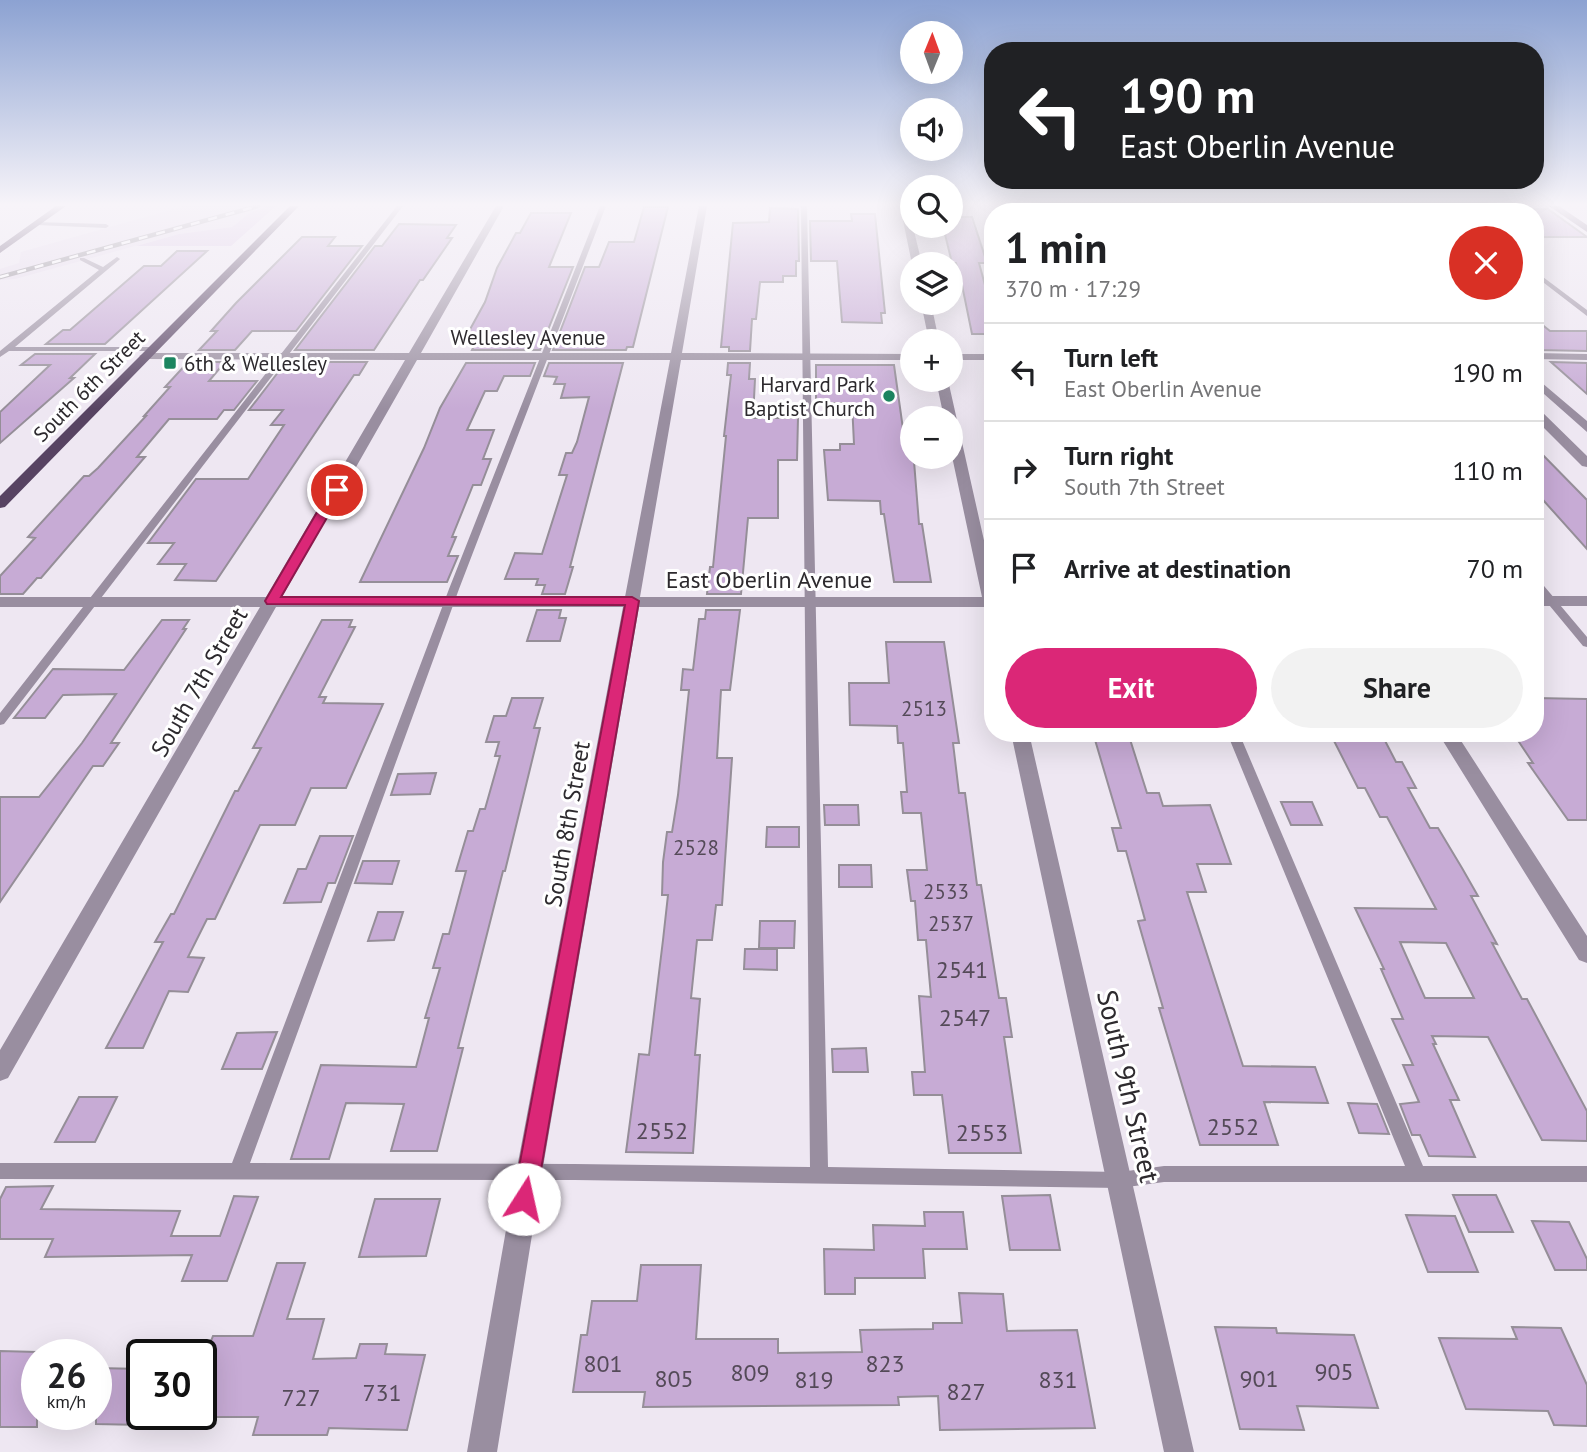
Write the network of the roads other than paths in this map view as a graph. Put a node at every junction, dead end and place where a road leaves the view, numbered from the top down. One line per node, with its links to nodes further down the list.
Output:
1 (99, 274): 10 (lane)
2 (227, 274): 11 (main road, South 6th Street)
3 (347, 274): 12 (lane)
4 (461, 274): 13 (street, South 7th Street)
5 (577, 274): 16 (lane)
6 (691, 274): 17 (street, South 8th Street)
7 (806, 274): 18 (lane)
8 (1544, 280): 9 (lane)
9 (1587, 314)
10 (3, 352): 11 (lane)
11 (148, 353): 12 (street, Wellesley Avenue); 27 (main road, South 6th Street)
12 (283, 356): 13 (street, Wellesley Avenue); 29 (lane)
13 (414, 356): 16 (street, Wellesley Avenue); 30 (street, South 7th Street)
14 (1544, 356): 15 (street)
15 (1587, 356)
16 (545, 357): 17 (street, Wellesley Avenue); 31 (lane)
17 (676, 357): 18 (street, Wellesley Avenue); 32 (street, South 8th Street)
18 (808, 357): 19 (street, Wellesley Avenue); 36 (lane)
19 (900, 357)
20 (963, 357): 21 (street)
21 (984, 357)
22 (1544, 388): 25 (street)
23 (945, 392): 28 (street)
24 (1544, 421): 26 (street)
25 (1587, 428)
26 (1587, 463)
27 (0, 504)
28 (984, 568)
29 (91, 601): 30 (street, East Oberlin Avenue); 35 (street, East Oberlin Avenue); 40 (lane)
30 (272, 601): 31 (street, East Oberlin Avenue); 45 (street, South 7th Street)
31 (450, 601): 32 (street, East Oberlin Avenue); 47 (lane)
32 (632, 601): 36 (street, East Oberlin Avenue); 48 (street, South 8th Street)
33 (1544, 601): 34 (street)
34 (1587, 601)
35 (0, 602)
36 (810, 602): 38 (street, East Oberlin Avenue); 51 (lane)
37 (1544, 602): 39 (lane)
38 (984, 604)
39 (1587, 644)
40 (0, 721)
41 (1022, 742): 52 (street, South 9th Street)
42 (1237, 742): 49 (lane)
43 (1453, 742): 44 (street)
44 (1587, 954)
45 (0, 1071)
46 (0, 1171): 47 (lane)
47 (238, 1171): 48 (lane)
48 (529, 1173): 51 (lane); 53 (street, South 8th Street)
49 (1417, 1173): 50 (lane); 52 (lane)
50 (1587, 1174)
51 (820, 1176): 52 (lane)
52 (1120, 1180): 54 (street, South 9th Street)
53 (482, 1452)
54 (1179, 1452)

